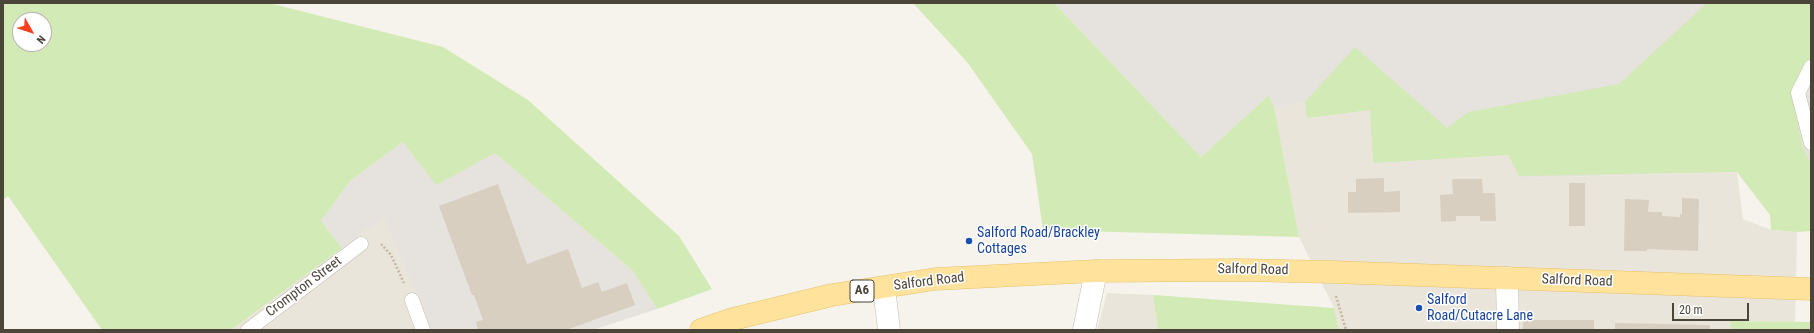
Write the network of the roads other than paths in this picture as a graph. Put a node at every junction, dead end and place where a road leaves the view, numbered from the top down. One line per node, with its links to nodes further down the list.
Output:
1 (1811, 67): 2 (lane)
2 (1811, 143)
3 (361, 244): 9 (lane, Crompton Street)
4 (1096, 271): 5 (main road, Salford Road / A6); 6 (main road, Salford Road / A6); 13 (street)
5 (1507, 278): 7 (main road, Salford Road / A6); 14 (street)
6 (884, 288): 11 (main road, Salford Road / A6); 12 (street)
7 (1811, 289)
8 (412, 300): 10 (lane)
9 (248, 330)
10 (423, 330)
11 (701, 330)
12 (889, 330)
13 (1084, 330)
14 (1508, 330)

